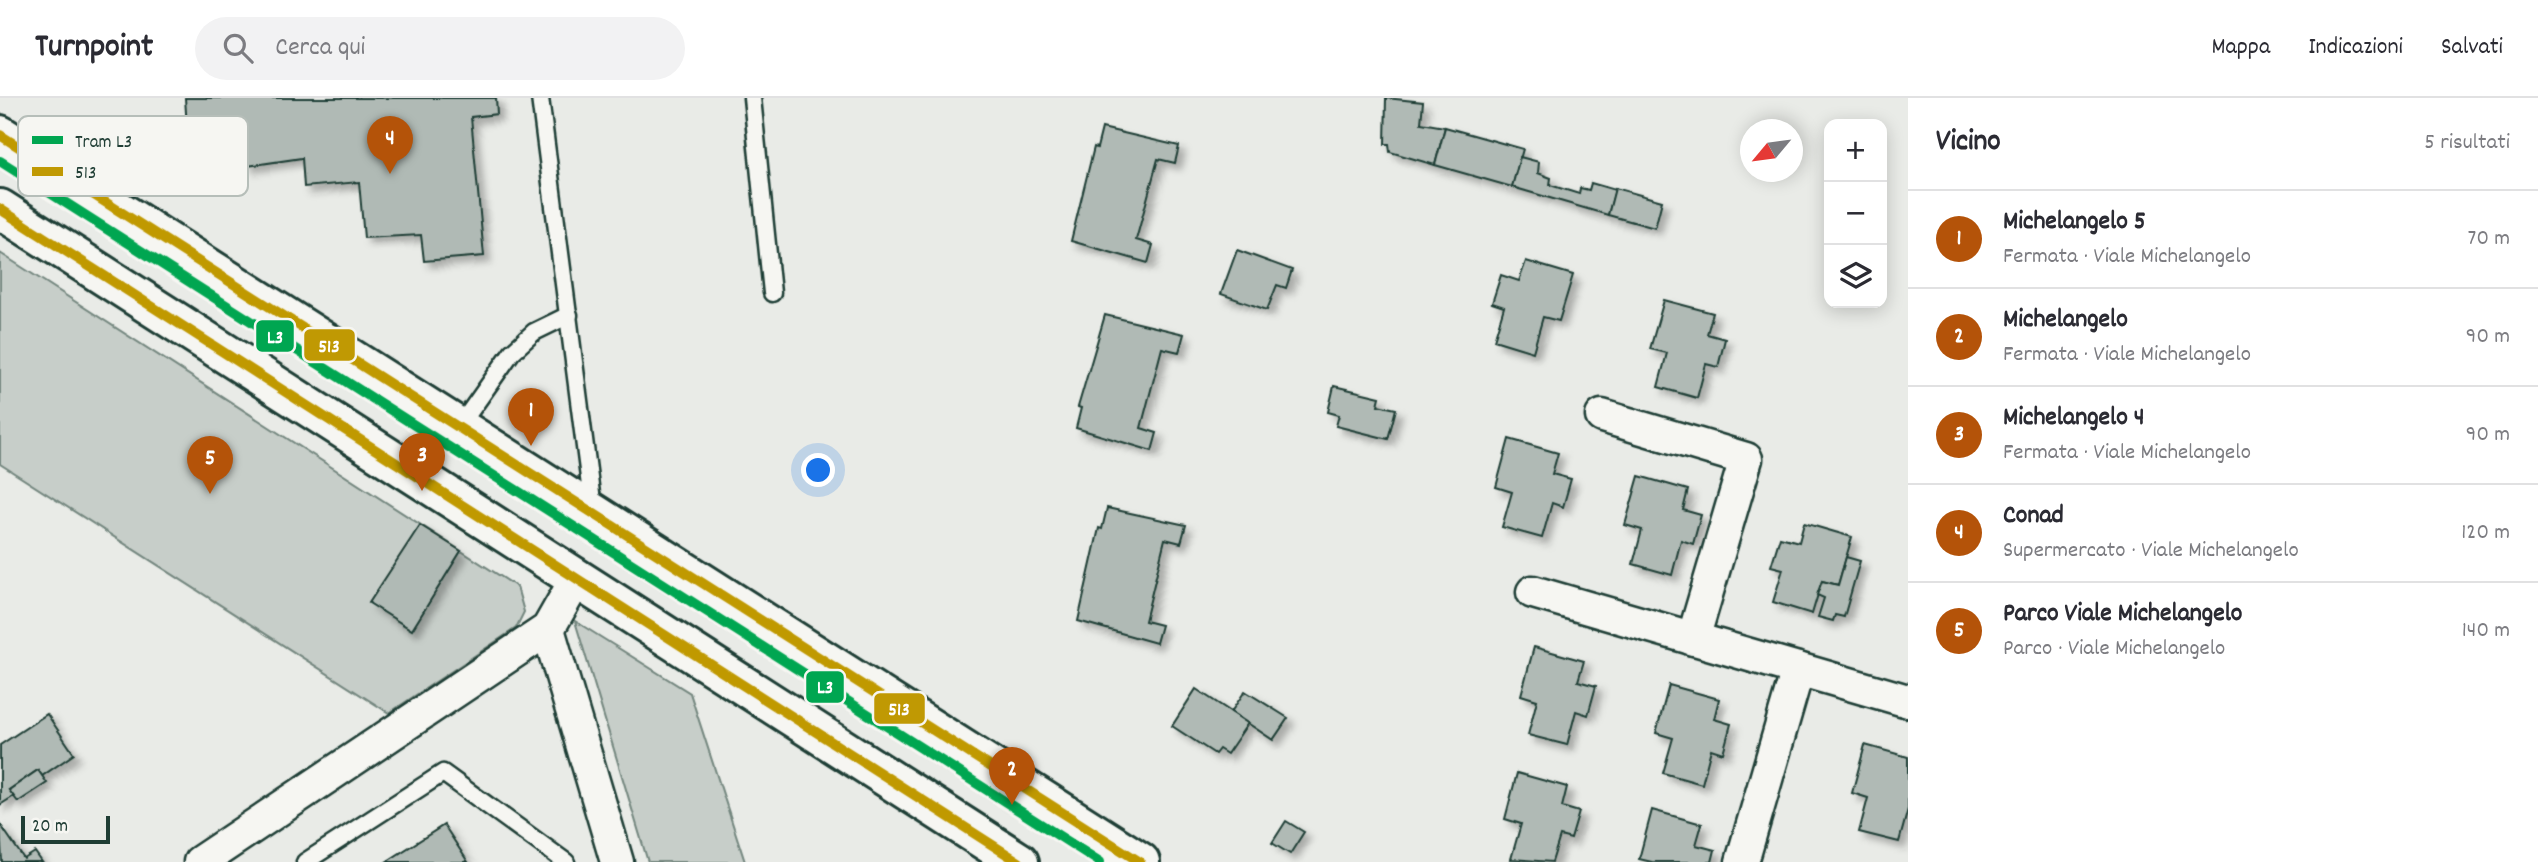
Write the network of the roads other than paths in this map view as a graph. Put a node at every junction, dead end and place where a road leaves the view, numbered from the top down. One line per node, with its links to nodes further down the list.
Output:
1 (540, 98): 8 (lane)
2 (752, 98): 7 (lane)
3 (0, 135): 4 (street)
4 (18, 146)
5 (96, 196): 10 (street)
6 (0, 209): 12 (street)
7 (772, 293)
8 (569, 315): 10 (lane); 11 (lane)
9 (1602, 416): 15 (street)
10 (459, 427): 11 (street)
11 (594, 512): 23 (street)
12 (577, 578): 14 (street); 22 (street)
13 (1533, 592): 15 (street)
14 (548, 629): 18 (street); 21 (street)
15 (1693, 639): 16 (street)
16 (1798, 670): 17 (street); 24 (street)
17 (1908, 701)
18 (200, 862)
19 (305, 862): 20 (lane)
20 (566, 862)
21 (617, 862)
22 (1019, 862)
23 (1140, 862)
24 (1742, 862)

